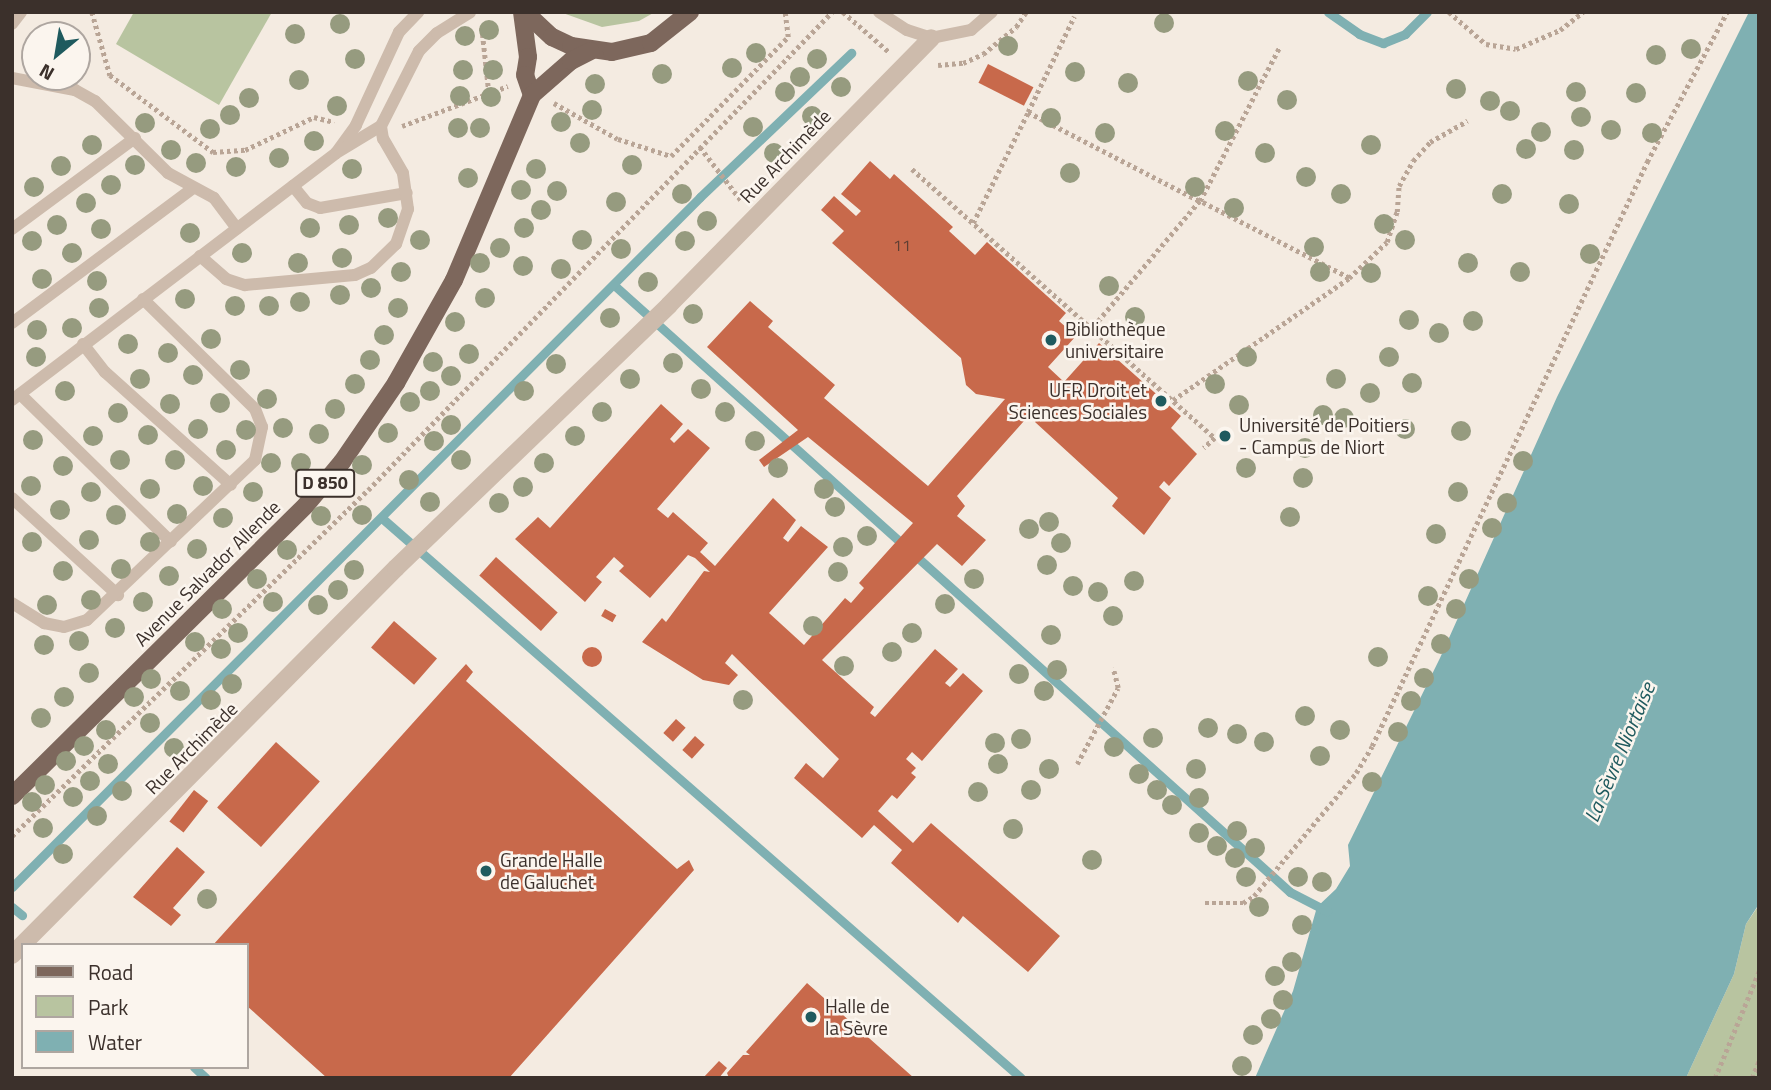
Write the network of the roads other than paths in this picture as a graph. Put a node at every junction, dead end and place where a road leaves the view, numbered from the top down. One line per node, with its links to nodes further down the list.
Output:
1 (21, 12): 8 (lane)
2 (418, 12): 15 (lane)
3 (470, 12): 13 (lane)
4 (523, 12): 10 (main road); 12 (main road)
5 (690, 12): 10 (main road)
6 (879, 12): 9 (lane)
7 (992, 12): 9 (lane)
8 (12, 24)
9 (931, 38): 32 (street, Rue Archimède)
10 (591, 51): 12 (main road, Avenue Salvador Allende / D 850)
11 (12, 78): 14 (lane)
12 (532, 95): 31 (main road, Avenue Salvador Allende / D 850)
13 (381, 126): 15 (lane); 18 (lane)
14 (135, 138): 17 (lane); 20 (lane)
15 (336, 153): 16 (lane)
16 (293, 186): 18 (lane); 19 (lane)
17 (193, 188): 19 (lane); 23 (lane)
18 (407, 193): 21 (lane)
19 (237, 228): 21 (lane)
20 (12, 229)
21 (200, 256): 22 (lane)
22 (143, 299): 24 (lane); 26 (lane)
23 (12, 323)
24 (83, 344): 25 (lane); 26 (lane)
25 (16, 397): 28 (lane)
26 (231, 485): 28 (lane)
27 (12, 498): 29 (lane)
28 (171, 542): 29 (lane)
29 (118, 595): 30 (lane)
30 (12, 603)
31 (12, 796)
32 (24, 943)

